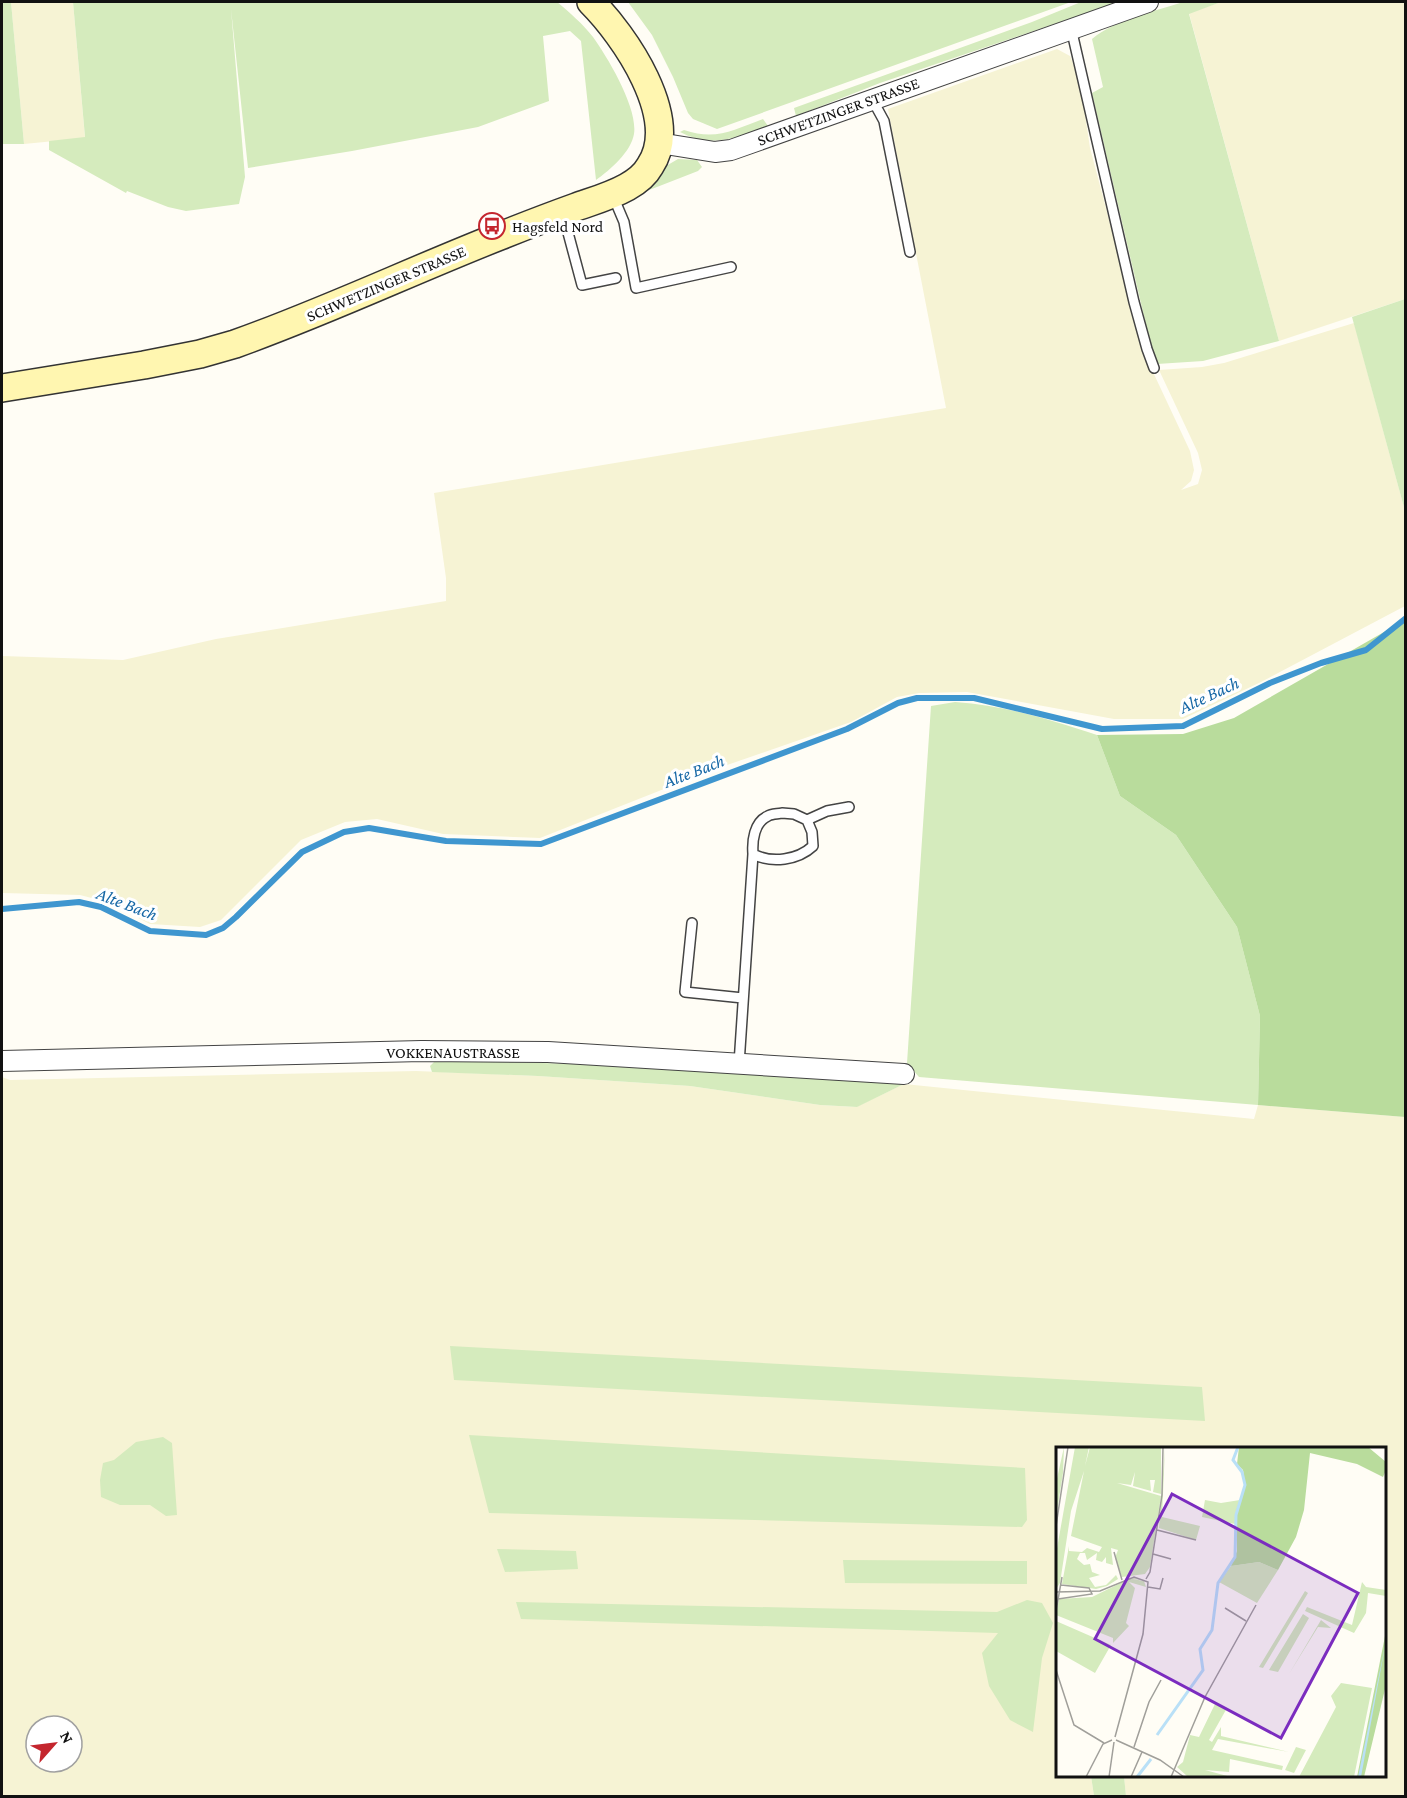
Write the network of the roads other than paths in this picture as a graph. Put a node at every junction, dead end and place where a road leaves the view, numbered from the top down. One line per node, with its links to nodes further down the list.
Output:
1 (591, 2): 5 (main road)
2 (1148, 2): 3 (street, SCHWETZINGER STRASSE)
3 (1071, 28): 4 (street, SCHWETZINGER STRASSE); 11 (lane)
4 (872, 99): 5 (street, SCHWETZINGER STRASSE); 8 (lane)
5 (659, 143): 6 (main road, SCHWETZINGER STRASSE)
6 (612, 193): 7 (main road, SCHWETZINGER STRASSE); 9 (lane)
7 (563, 212): 10 (lane); 12 (main road, SCHWETZINGER STRASSE)
8 (910, 252)
9 (731, 267)
10 (616, 278)
11 (1154, 368)
12 (2, 388)
13 (849, 807): 14 (lane)
14 (807, 820): 15 (lane); 15 (lane)
15 (753, 854): 17 (lane)
16 (692, 923): 17 (lane)
17 (743, 998): 19 (lane)
18 (2, 1061): 19 (street, VOKKENAUSTRASSE)
19 (739, 1065): 20 (street, VOKKENAUSTRASSE)
20 (904, 1074)

